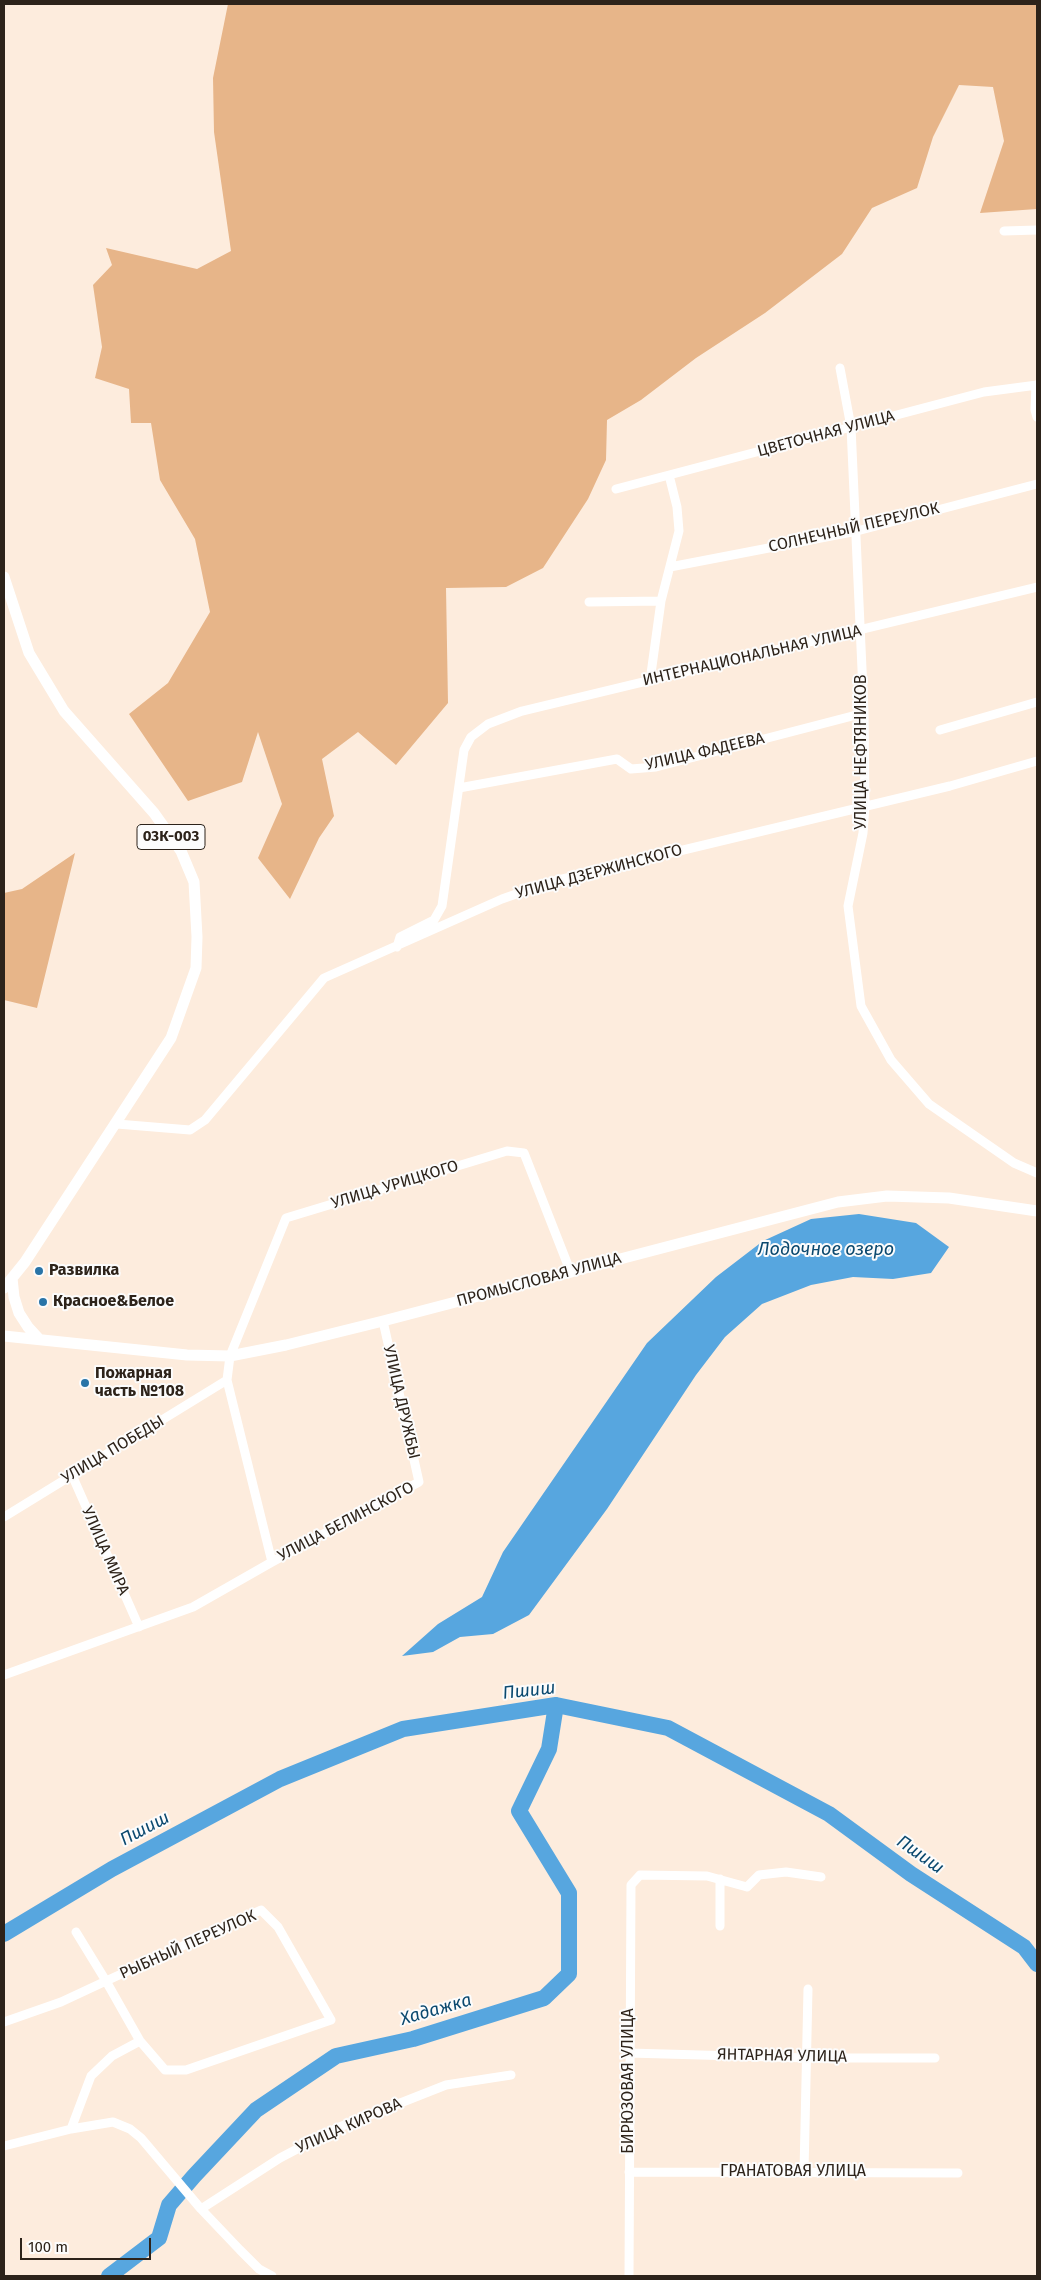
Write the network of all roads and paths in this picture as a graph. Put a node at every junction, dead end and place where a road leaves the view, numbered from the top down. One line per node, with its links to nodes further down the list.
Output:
1 (1037, 230): 2 (street)
2 (1004, 231)
3 (840, 368): 6 (street, УЛИЦА НЕФТЯНИКОВ)
4 (1037, 385): 5 (street); 6 (street, ЦВЕТОЧНАЯ УЛИЦА)
5 (1037, 417)
6 (850, 427): 7 (street, ЦВЕТОЧНАЯ УЛИЦА); 10 (street, УЛИЦА НЕФТЯНИКОВ)
7 (669, 475): 9 (street, ЦВЕТОЧНАЯ УЛИЦА); 11 (street)
8 (1037, 484): 10 (street, СОЛНЕЧНЫЙ ПЕРЕУЛОК)
9 (616, 489)
10 (857, 531): 11 (street, СОЛНЕЧНЫЙ ПЕРЕУЛОК); 16 (street, УЛИЦА НЕФТЯНИКОВ)
11 (670, 568): 14 (street)
12 (4, 577): 25 (main road, 03К-003)
13 (1037, 587): 16 (street, ИНТЕРНАЦИОНАЛЬНАЯ УЛИЦА)
14 (661, 601): 15 (street); 17 (street)
15 (590, 602)
16 (861, 630): 17 (street, ИНТЕРНАЦИОНАЛЬНАЯ УЛИЦА); 19 (street, УЛИЦА НЕФТЯНИКОВ)
17 (650, 681): 22 (street, ИНТЕРНАЦИОНАЛЬНАЯ УЛИЦА)
18 (1037, 702): 20 (street)
19 (864, 713): 22 (street, УЛИЦА ФАДЕЕВА); 23 (street, УЛИЦА НЕФТЯНИКОВ)
20 (940, 730)
21 (1037, 761): 23 (street, УЛИЦА ДЗЕРЖИНСКОГО)
22 (459, 788): 24 (street)
23 (865, 805): 24 (street, УЛИЦА ДЗЕРЖИНСКОГО); 26 (street, УЛИЦА НЕФТЯНИКОВ)
24 (397, 947): 25 (street, УЛИЦА ДЗЕРЖИНСКОГО)
25 (117, 1124): 29 (main road, 03К-003)
26 (1037, 1173)
27 (1037, 1211): 28 (main road, ПРОМЫСЛОВАЯ УЛИЦА)
28 (571, 1273): 31 (main road, ПРОМЫСЛОВАЯ УЛИЦА); 34 (street, УЛИЦА УРИЦКОГО)
29 (12, 1278): 30 (main road, 03К-003); 33 (main road)
30 (4, 1288)
31 (383, 1321): 34 (main road, ПРОМЫСЛОВАЯ УЛИЦА); 37 (street, УЛИЦА ДРУЖБЫ)
32 (4, 1336): 33 (main road, ПРОМЫСЛОВАЯ УЛИЦА)
33 (39, 1339): 34 (main road, ПРОМЫСЛОВАЯ УЛИЦА)
34 (230, 1356): 35 (street)
35 (227, 1380): 36 (street, УЛИЦА ПОБЕДЫ); 39 (street)
36 (72, 1475): 38 (street, УЛИЦА ПОБЕДЫ); 40 (street, УЛИЦА МИРА)
37 (420, 1482): 39 (street, УЛИЦА БЕЛИНСКОГО)
38 (4, 1517)
39 (272, 1562): 40 (street)
40 (139, 1627): 41 (street)
41 (4, 1674)
42 (821, 1878): 43 (street)
43 (720, 1880): 44 (street); 50 (street, БИРЮЗОВАЯ УЛИЦА)
44 (720, 1926)
45 (76, 1932): 46 (street, РЫБНЫЙ ПЕРЕУЛОК)
46 (106, 1981): 48 (street, РЫБНЫЙ ПЕРЕУЛОК); 49 (street, РЫБНЫЙ ПЕРЕУЛОК); 49 (street, РЫБНЫЙ ПЕРЕУЛОК)
47 (808, 1989): 51 (street)
48 (4, 2022)
49 (140, 2042): 54 (street)
50 (629, 2053): 51 (street, ЯНТАРНАЯ УЛИЦА); 56 (street, БИРЮЗОВАЯ УЛИЦА)
51 (808, 2058): 52 (street, ЯНТАРНАЯ УЛИЦА); 57 (street)
52 (935, 2058)
53 (511, 2076): 59 (street, УЛИЦА КИРОВА)
54 (72, 2129): 55 (street); 59 (street)
55 (4, 2146)
56 (629, 2172): 57 (street, ГРАНАТОВАЯ УЛИЦА); 62 (street, БИРЮЗОВАЯ УЛИЦА)
57 (804, 2172): 58 (street, ГРАНАТОВАЯ УЛИЦА)
58 (958, 2173)
59 (198, 2206): 60 (street)
60 (258, 2273): 61 (street)
61 (272, 2276)
62 (629, 2276)

